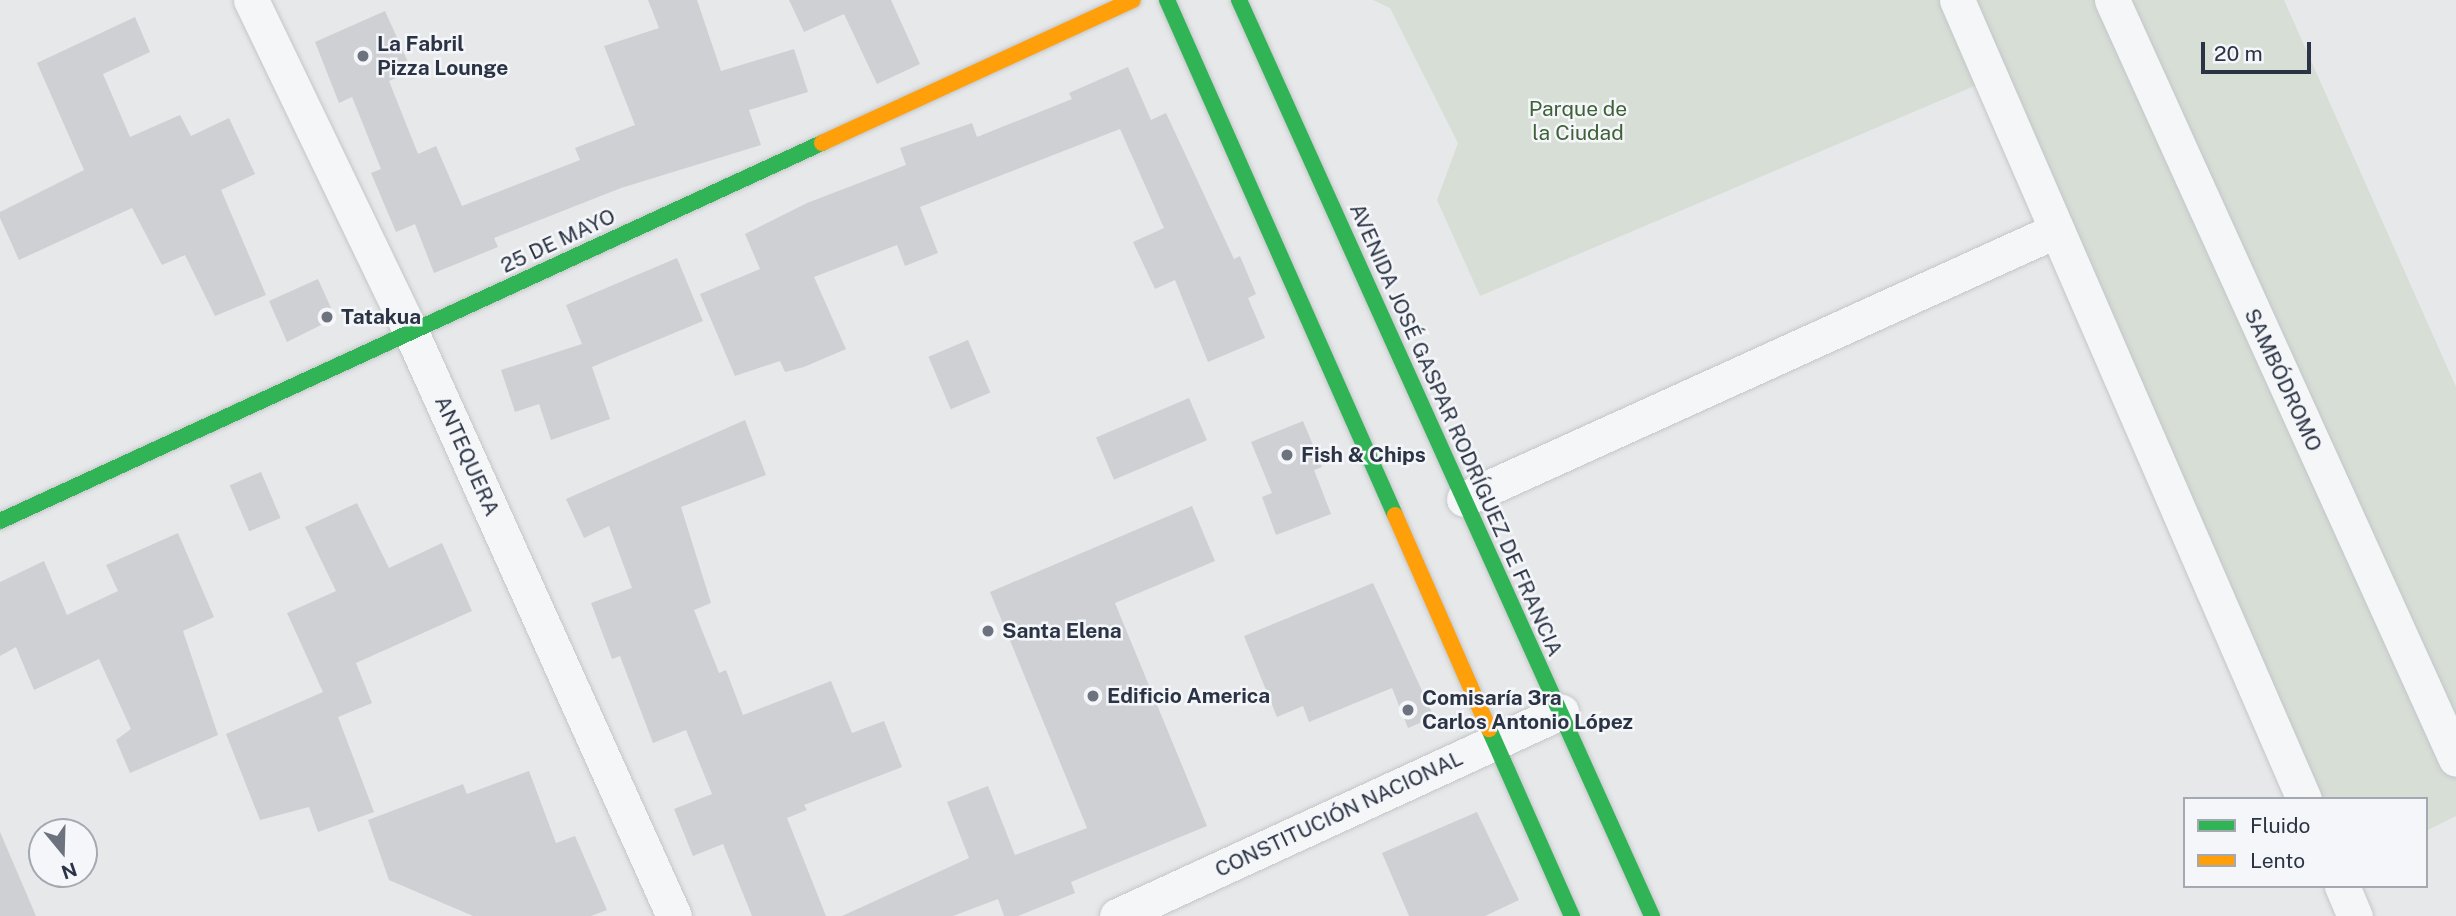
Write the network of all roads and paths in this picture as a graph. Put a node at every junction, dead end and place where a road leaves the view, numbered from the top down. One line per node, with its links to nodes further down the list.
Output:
1 (251, 0): 8 (street, ANTEQUERA)
2 (1133, 0): 8 (main road, 25 DE MAYO)
3 (1167, 0): 12 (main road)
4 (1239, 0): 9 (main road, AVENIDA JOSÉ GASPAR RODRÍGUEZ DE FRANCIA)
5 (1956, 0): 7 (street)
6 (2112, 0): 13 (street, SAMBÓDROMO)
7 (2057, 230): 9 (street); 14 (street)
8 (411, 332): 10 (main road, 25 DE MAYO); 16 (street, ANTEQUERA)
9 (1464, 499): 11 (main road, AVENIDA JOSÉ GASPAR RODRÍGUEZ DE FRANCIA)
10 (0, 520)
11 (1561, 712): 12 (street, CONSTITUCIÓN NACIONAL); 19 (main road, AVENIDA JOSÉ GASPAR RODRÍGUEZ DE FRANCIA)
12 (1495, 742): 17 (street, CONSTITUCIÓN NACIONAL); 18 (main road)
13 (2456, 759)
14 (2303, 797)
15 (2343, 888): 20 (street)
16 (674, 916)
17 (1117, 916)
18 (1572, 916)
19 (1652, 916)
20 (2355, 916)

